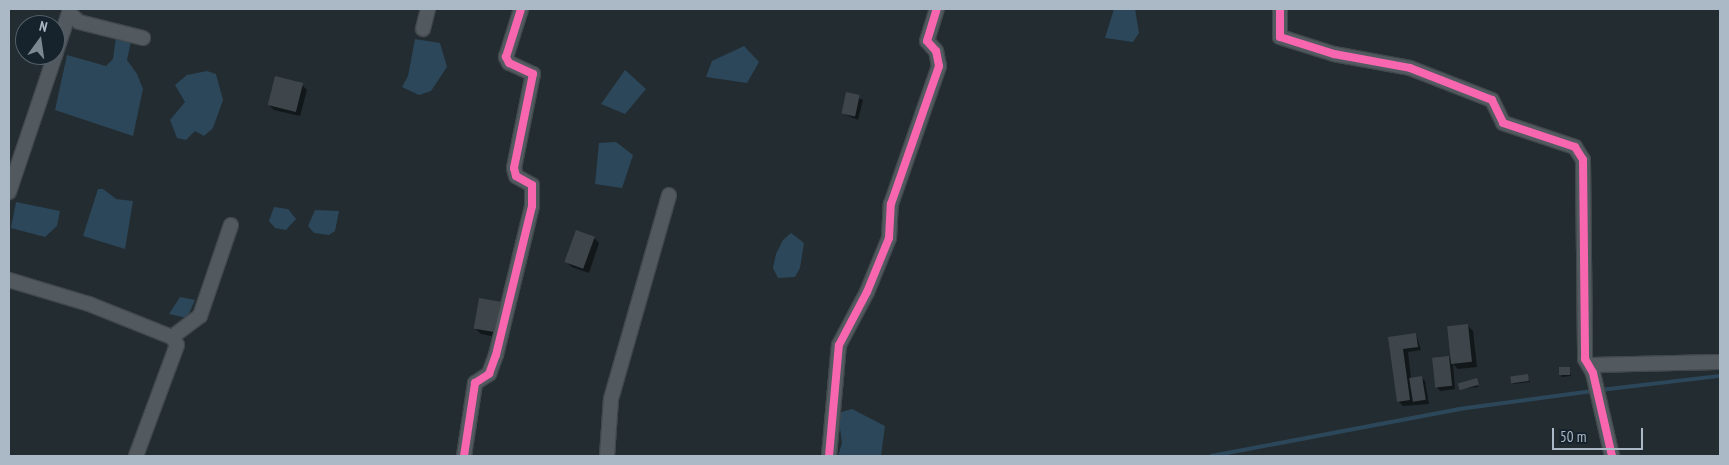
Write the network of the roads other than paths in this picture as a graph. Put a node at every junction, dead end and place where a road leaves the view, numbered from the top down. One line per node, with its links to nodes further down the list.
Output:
1 (428, 9): 7 (street)
2 (521, 9): 18 (street)
3 (937, 9): 20 (street)
4 (1280, 9): 16 (street)
5 (69, 11): 6 (street); 8 (street)
6 (65, 24)
7 (423, 29)
8 (143, 38)
9 (52, 65): 10 (street)
10 (9, 192)
11 (669, 195): 19 (street)
12 (231, 225): 14 (street)
13 (9, 280): 14 (street)
14 (172, 337): 17 (street)
15 (1720, 362): 16 (street)
16 (1589, 365): 21 (street)
17 (136, 456)
18 (464, 456)
19 (607, 456)
20 (829, 456)
21 (1612, 456)

